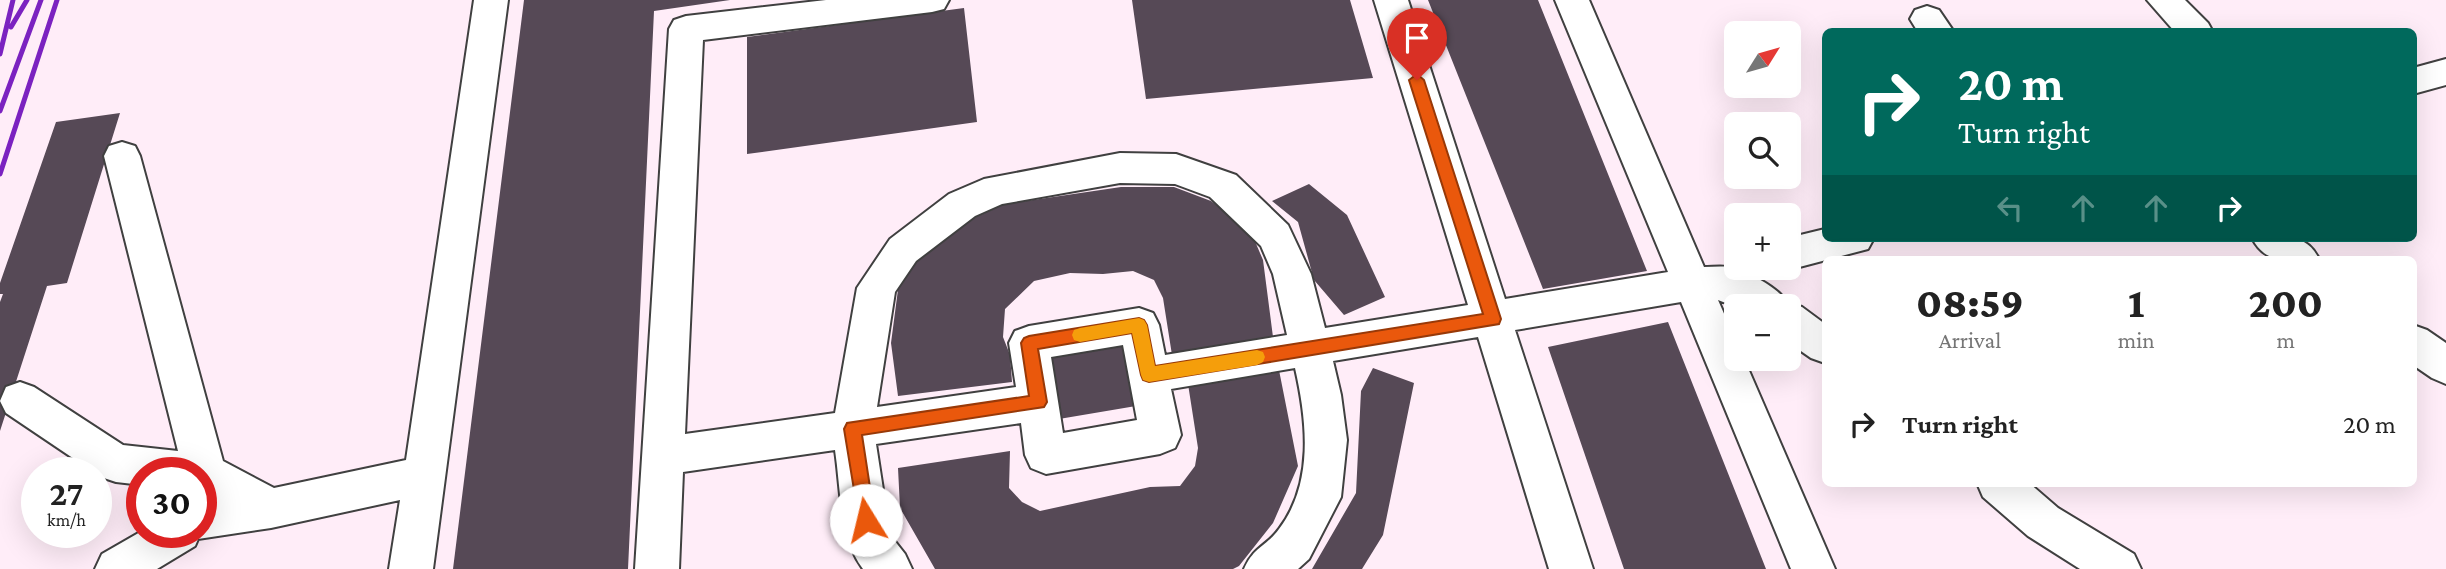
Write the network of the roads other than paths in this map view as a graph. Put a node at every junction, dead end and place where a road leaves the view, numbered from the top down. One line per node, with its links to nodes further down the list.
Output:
1 (491, 0): 29 (street)
2 (932, 0): 26 (street)
3 (1391, 0): 16 (street)
4 (1572, 0): 14 (street)
5 (2164, 0): 6 (street)
6 (2192, 28)
7 (2446, 72): 8 (street)
8 (2417, 80)
9 (122, 156): 27 (street)
10 (1838, 242): 12 (street)
11 (2277, 242): 13 (street)
12 (1801, 251)
13 (2296, 256)
14 (1722, 278): 15 (street); 16 (street); 41 (street)
15 (1749, 294)
16 (1493, 319): 20 (street); 40 (street)
17 (1801, 328): 18 (street)
18 (1822, 344)
19 (2417, 345): 21 (street)
20 (1309, 349): 22 (street); 25 (street); 39 (street)
21 (2446, 366)
22 (1149, 375): 24 (street); 24 (street)
23 (20, 400): 28 (street)
24 (1038, 402): 25 (street)
25 (853, 429): 26 (street); 38 (street)
26 (663, 456): 37 (street)
27 (201, 457)
28 (126, 464)
29 (425, 475): 32 (street); 36 (street)
30 (217, 479): 32 (street)
31 (2002, 487): 42 (street)
32 (271, 508): 33 (street)
33 (217, 514)
34 (153, 548): 35 (street)
35 (117, 569)
36 (411, 569)
37 (657, 569)
38 (890, 569)
39 (1266, 569)
40 (1570, 569)
41 (1814, 569)
42 (2119, 569)

